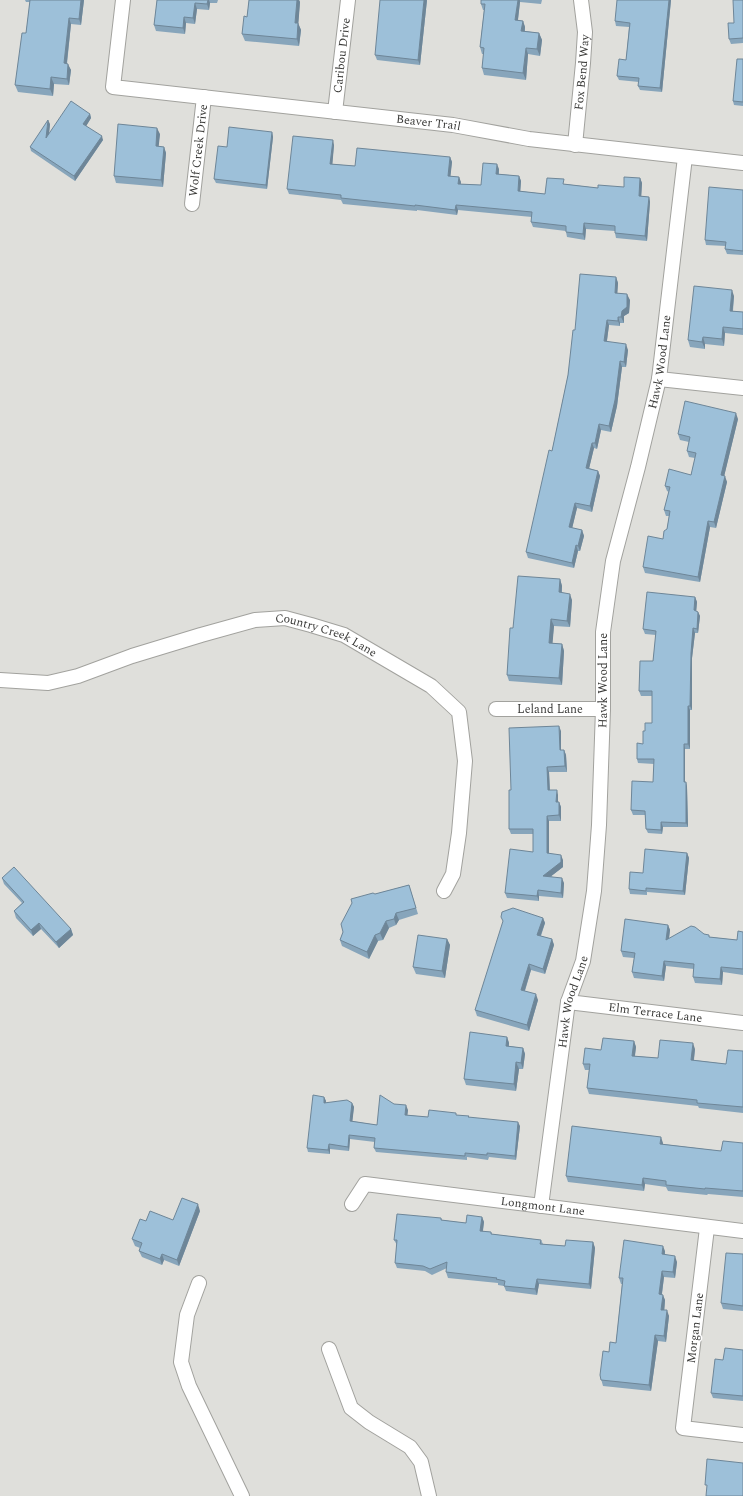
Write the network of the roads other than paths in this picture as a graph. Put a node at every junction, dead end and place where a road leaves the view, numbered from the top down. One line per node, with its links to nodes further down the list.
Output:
1 (123, 0): 4 (street, Beaver Trail)
2 (348, 0): 5 (street, Caribou Drive)
3 (581, 0): 6 (street, Fox Bend Way)
4 (204, 97): 5 (street, Beaver Trail); 9 (street, Wolf Creek Drive)
5 (335, 112): 6 (street, Beaver Trail)
6 (575, 145): 7 (street, Beaver Trail)
7 (685, 157): 8 (street, Beaver Trail); 10 (street, Hawk Wood Lane)
8 (743, 163)
9 (192, 204)
10 (659, 379): 11 (street); 14 (street, Hawk Wood Lane)
11 (743, 388)
12 (0, 680): 15 (street, Country Creek Lane)
13 (496, 709): 14 (street, Leland Lane)
14 (603, 709): 16 (street, Hawk Wood Lane)
15 (444, 891)
16 (568, 1002): 17 (street, Elm Terrace Lane); 19 (street, Hawk Wood Lane)
17 (743, 1023)
18 (352, 1204): 19 (street, Longmont Lane)
19 (541, 1206): 20 (street, Longmont Lane)
20 (707, 1228): 21 (street, Longmont Lane); 24 (street, Morgan Lane)
21 (743, 1231)
22 (199, 1283): 25 (street)
23 (330, 1349): 26 (street)
24 (743, 1435)
25 (242, 1496)
26 (429, 1496)

